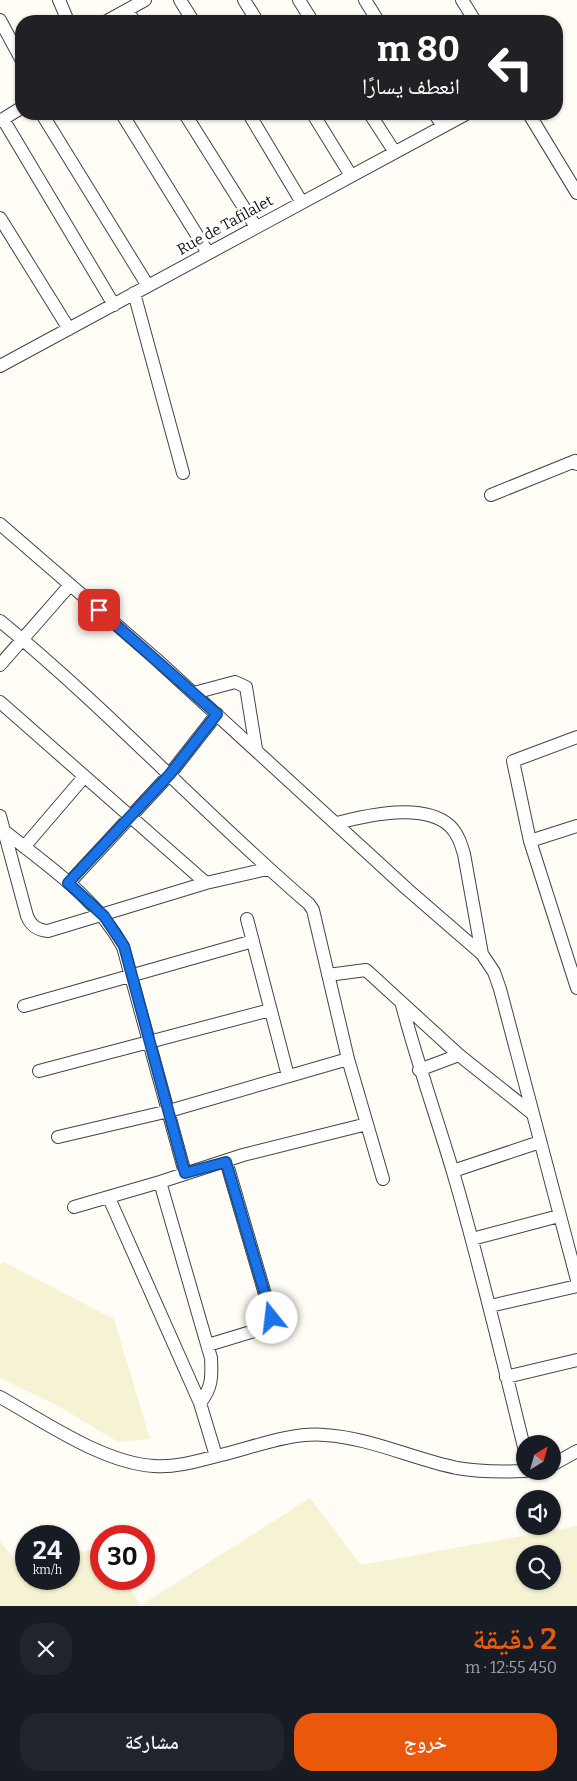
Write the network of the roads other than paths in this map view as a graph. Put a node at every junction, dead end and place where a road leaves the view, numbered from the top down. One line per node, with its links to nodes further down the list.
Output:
1 (59, 0): 8 (street)
2 (145, 0): 9 (street)
3 (180, 0): 10 (street)
4 (244, 0): 11 (street)
5 (299, 0): 12 (street)
6 (365, 0): 13 (street)
7 (462, 0): 14 (street)
8 (65, 15)
9 (132, 15)
10 (189, 15)
11 (253, 15)
12 (308, 15)
13 (374, 15)
14 (471, 15)
15 (0, 20): 16 (street)
16 (15, 48)
17 (15, 112): 18 (street)
18 (2, 120): 36 (street)
19 (46, 120): 34 (street)
20 (126, 120): 33 (street)
21 (189, 120): 32 (street)
22 (252, 120): 30 (street)
23 (317, 120): 28 (street)
24 (374, 120): 27 (street)
25 (438, 120): 27 (street, Rue de Tafilalet)
26 (533, 120): 29 (street)
27 (394, 151): 28 (street, Rue de Tafilalet)
28 (350, 174): 30 (street, Rue de Tafilalet)
29 (577, 193)
30 (301, 202): 32 (street, Rue de Tafilalet)
31 (0, 218): 37 (street)
32 (256, 226): 33 (street, Rue de Tafilalet)
33 (208, 253): 34 (street, Rue de Tafilalet)
34 (148, 286): 35 (street, Rue de Tafilalet)
35 (134, 294): 36 (street, Rue de Tafilalet); 40 (street)
36 (114, 304): 37 (street, Rue de Tafilalet)
37 (69, 329): 38 (street, Rue de Tafilalet)
38 (0, 366)
39 (577, 464): 41 (street)
40 (183, 473)
41 (491, 495)
42 (0, 524): 43 (street)
43 (70, 585): 45 (street); 47 (street)
44 (0, 621): 45 (street)
45 (22, 640): 46 (street); 52 (street)
46 (0, 665)
47 (194, 693): 49 (street); 51 (street)
48 (0, 702): 53 (street)
49 (217, 714): 51 (street); 52 (street)
50 (577, 736): 59 (street)
51 (256, 749): 56 (street)
52 (170, 774): 55 (street); 61 (street)
53 (84, 777): 55 (street); 60 (street)
54 (0, 816): 58 (street)
55 (129, 817): 62 (street); 63 (street)
56 (337, 822): 67 (street); 67 (street)
57 (577, 826): 59 (street)
58 (3, 830): 60 (street); 64 (street)
59 (530, 841): 70 (street)
60 (24, 847): 62 (street)
61 (268, 868): 63 (street); 69 (street)
62 (68, 883): 64 (street)
63 (206, 883): 64 (street)
64 (104, 916): 68 (street)
65 (247, 919): 66 (street)
66 (253, 941): 68 (street); 73 (street)
67 (482, 954): 81 (street)
68 (132, 975): 72 (street); 74 (street)
69 (328, 975): 71 (street); 76 (street)
70 (577, 988)
71 (402, 1004): 75 (street); 77 (street)
72 (24, 1006)
73 (270, 1010): 74 (street); 79 (street)
74 (149, 1041): 78 (street); 80 (street)
75 (459, 1055): 77 (street); 81 (street)
76 (348, 1059): 79 (street); 82 (street)
77 (419, 1070): 86 (street)
78 (39, 1071)
79 (288, 1076): 80 (street)
80 (169, 1111): 83 (street); 87 (street)
81 (533, 1114): 84 (street)
82 (367, 1124): 85 (street); 88 (street)
83 (58, 1137)
84 (540, 1142): 86 (street); 92 (street)
85 (226, 1162): 87 (street); 97 (street)
86 (452, 1171): 93 (street)
87 (185, 1173): 89 (street)
88 (383, 1179)
89 (160, 1182): 90 (street); 97 (street)
90 (109, 1198): 91 (street); 101 (street)
91 (74, 1207)
92 (559, 1216): 93 (street); 94 (street)
93 (472, 1239): 96 (street)
94 (577, 1280)
95 (577, 1286): 96 (street)
96 (490, 1306): 99 (street)
97 (208, 1345): 101 (street)
98 (577, 1360): 99 (street)
99 (506, 1377): 102 (street)
100 (0, 1398): 104 (street)
101 (200, 1403): 104 (street)
102 (521, 1435)
103 (577, 1451): 105 (street)
104 (216, 1456): 106 (street)
105 (561, 1460)
106 (516, 1471)

